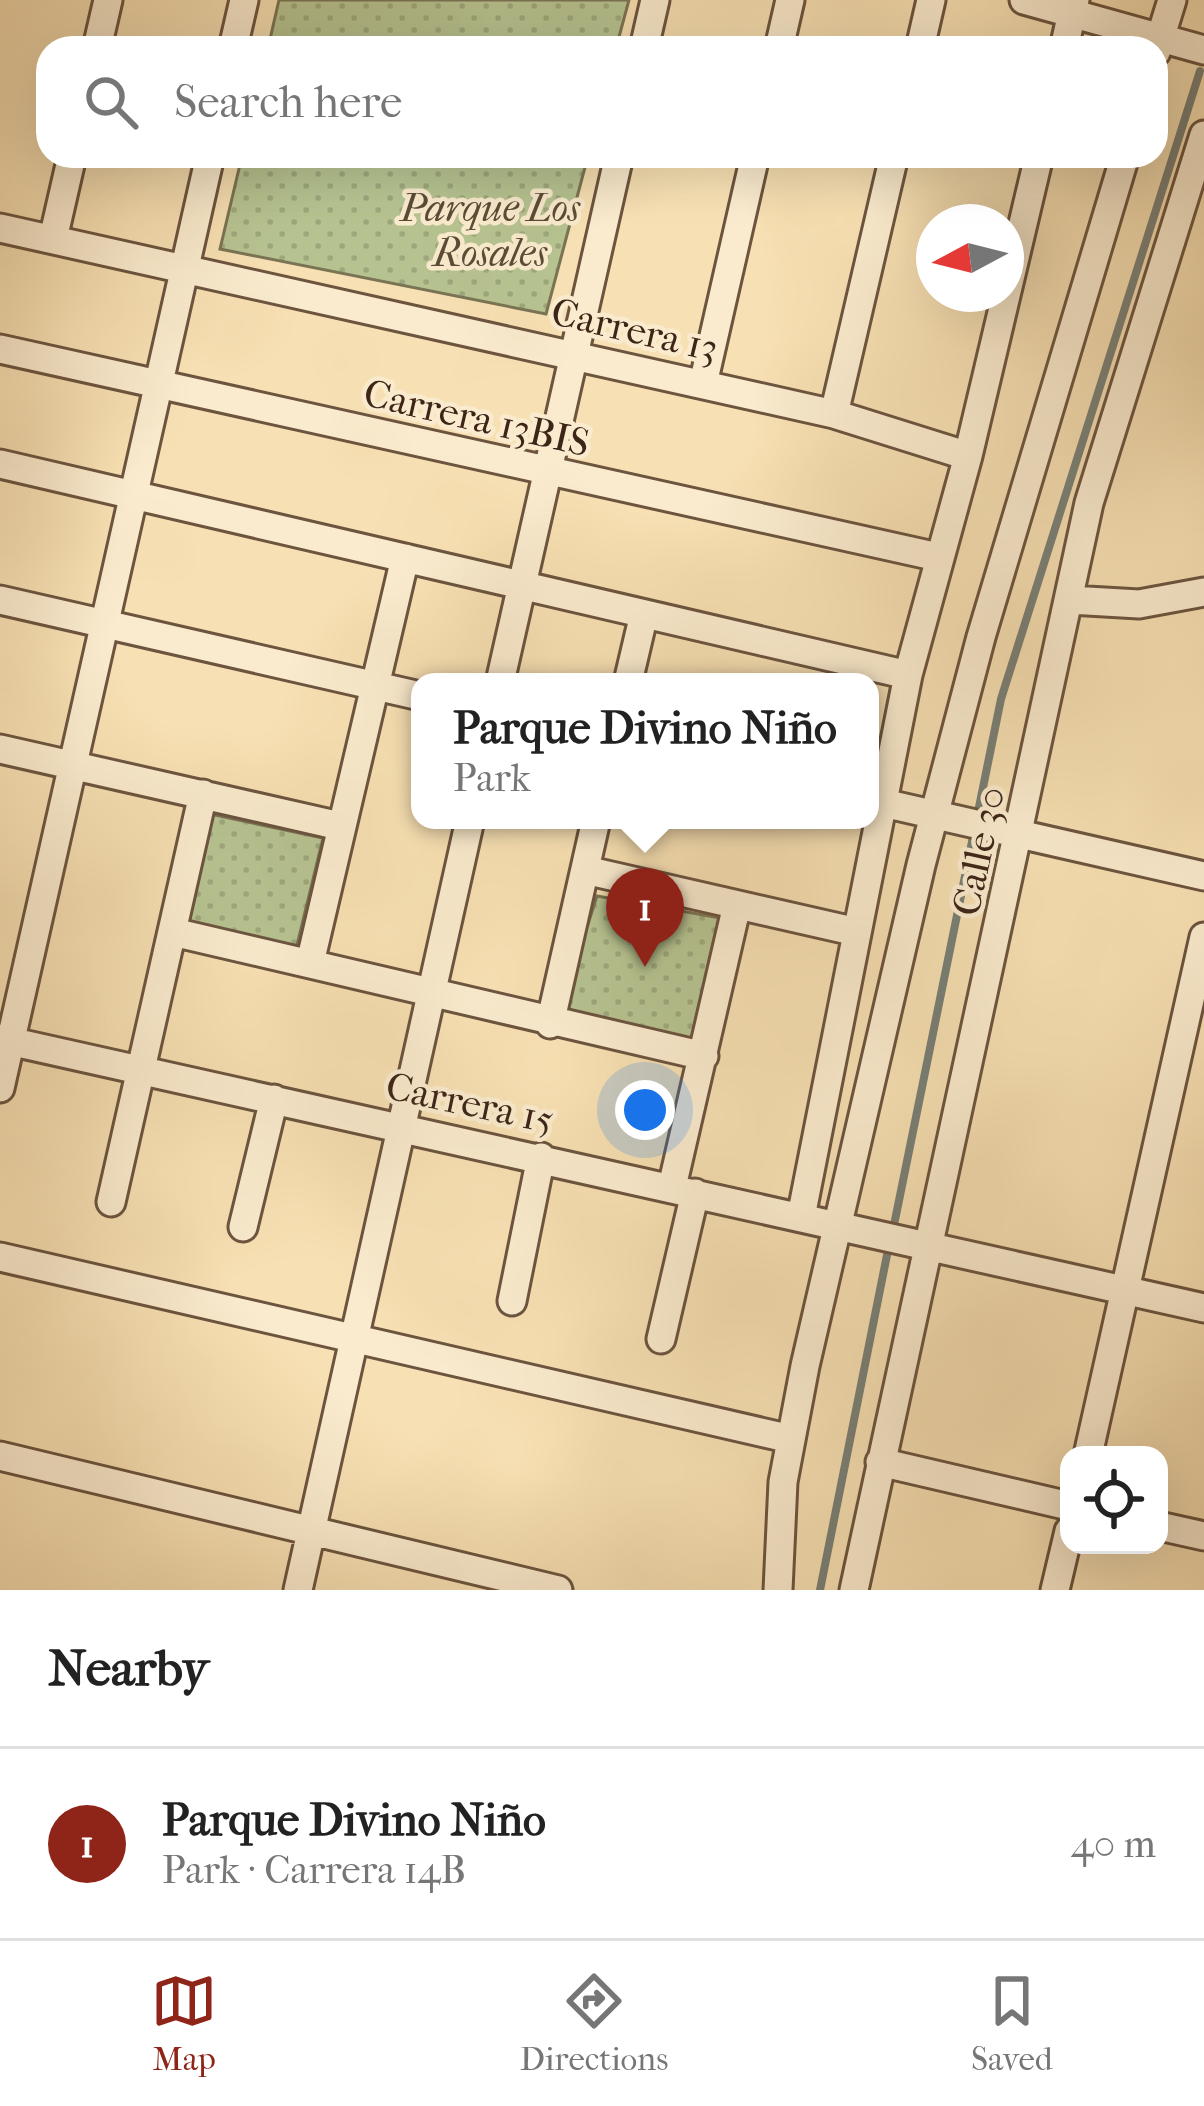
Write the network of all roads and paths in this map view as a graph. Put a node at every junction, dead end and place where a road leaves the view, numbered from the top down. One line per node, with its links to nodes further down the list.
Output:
1 (108, 0): 9 (street)
2 (244, 0): 10 (street)
3 (655, 0): 11 (street)
4 (790, 0): 12 (street)
5 (931, 0): 13 (street)
6 (1024, 0): 8 (street)
7 (1172, 0): 16 (street)
8 (1074, 5): 14 (street); 15 (street)
9 (100, 36)
10 (236, 36)
11 (647, 36)
12 (782, 36)
13 (923, 36)
14 (1067, 36)
15 (1139, 36)
16 (1161, 36)
17 (1168, 46): 18 (street)
18 (1204, 50)
19 (1204, 135): 44 (street, Calle 30)
20 (69, 168): 28 (street)
21 (207, 168): 29 (street)
22 (616, 168): 31 (street)
23 (751, 168): 32 (street)
24 (892, 168): 34 (street)
25 (1036, 168): 35 (street)
26 (1122, 168): 57 (street, Calle 30)
27 (0, 228): 28 (street, Carrera 13)
28 (53, 239): 29 (street, Carrera 13)
29 (186, 266): 31 (street, Carrera 13); 33 (street)
30 (0, 349): 33 (street, Carrera 13BIS)
31 (573, 355): 32 (street, Carrera 13); 37 (street)
32 (703, 384): 34 (street, Carrera 13)
33 (160, 386): 37 (street, Carrera 13BIS); 38 (street)
34 (834, 414): 35 (street, Carrera 13)
35 (968, 456): 39 (street)
36 (0, 464): 38 (street)
37 (547, 472): 39 (street, Carrera 13BIS); 41 (street)
38 (135, 494): 40 (street); 46 (street)
39 (938, 556): 49 (street)
40 (405, 558): 41 (street); 50 (street)
41 (522, 585): 45 (street); 47 (street)
42 (1204, 592): 44 (street)
43 (0, 599): 46 (street)
44 (1070, 600): 62 (street, Calle 30)
45 (644, 614): 48 (street); 49 (street)
46 (107, 623): 50 (street); 53 (street)
47 (502, 673)
48 (630, 673)
49 (908, 675): 54 (street)
50 (373, 685): 51 (street); 58 (street)
51 (411, 694)
52 (0, 749): 53 (street)
53 (74, 764): 55 (street); 73 (street)
54 (879, 786)
55 (203, 794): 58 (street); 66 (street)
56 (879, 802): 57 (street)
57 (944, 817): 62 (street); 84 (street, Calle 30)
58 (340, 826): 69 (street)
59 (468, 829): 70 (street)
60 (594, 829): 63 (street)
61 (871, 829): 67 (street)
62 (1010, 831): 64 (street); 85 (street, Calle 30)
63 (585, 870): 65 (street); 72 (street)
64 (1204, 876)
65 (737, 905): 67 (street); 74 (street)
66 (173, 932): 69 (street); 75 (street)
67 (857, 932): 82 (street)
68 (1204, 937): 71 (street)
69 (310, 963): 70 (street)
70 (434, 994): 72 (street); 78 (street)
71 (1196, 1018): 87 (street)
72 (550, 1024): 74 (street)
73 (5, 1040): 75 (street, Carrera 15); 76 (street)
74 (704, 1056): 80 (street)
75 (141, 1070): 77 (street, Carrera 15); 81 (street)
76 (0, 1088)
77 (274, 1100): 78 (street, Carrera 15); 83 (street)
78 (405, 1129): 79 (street, Carrera 15); 90 (street)
79 (542, 1157): 80 (street, Carrera 15); 88 (street)
80 (684, 1190): 82 (street, Carrera 15); 91 (street)
81 (111, 1202)
82 (800, 1217): 84 (street, Carrera 15)
83 (244, 1227)
84 (853, 1229): 85 (street, Carrera 15); 92 (street, Calle 30)
85 (922, 1242): 87 (street, Carrera 15); 95 (street, Calle 30)
86 (0, 1257): 90 (street)
87 (1128, 1291): 89 (street, Carrera 15); 93 (street)
88 (512, 1301)
89 (1204, 1308)
90 (355, 1339): 92 (street); 98 (street)
91 (661, 1339)
92 (791, 1439): 103 (street, Calle 30)
93 (1090, 1446)
94 (0, 1456): 98 (street)
95 (880, 1462): 96 (street); 104 (street, Calle 30)
96 (1060, 1504)
97 (1168, 1528): 99 (street)
98 (312, 1531): 101 (street); 102 (street)
99 (1204, 1536)
100 (1064, 1554): 105 (street)
101 (298, 1590)
102 (558, 1590)
103 (778, 1590)
104 (854, 1590)
105 (1055, 1590)

